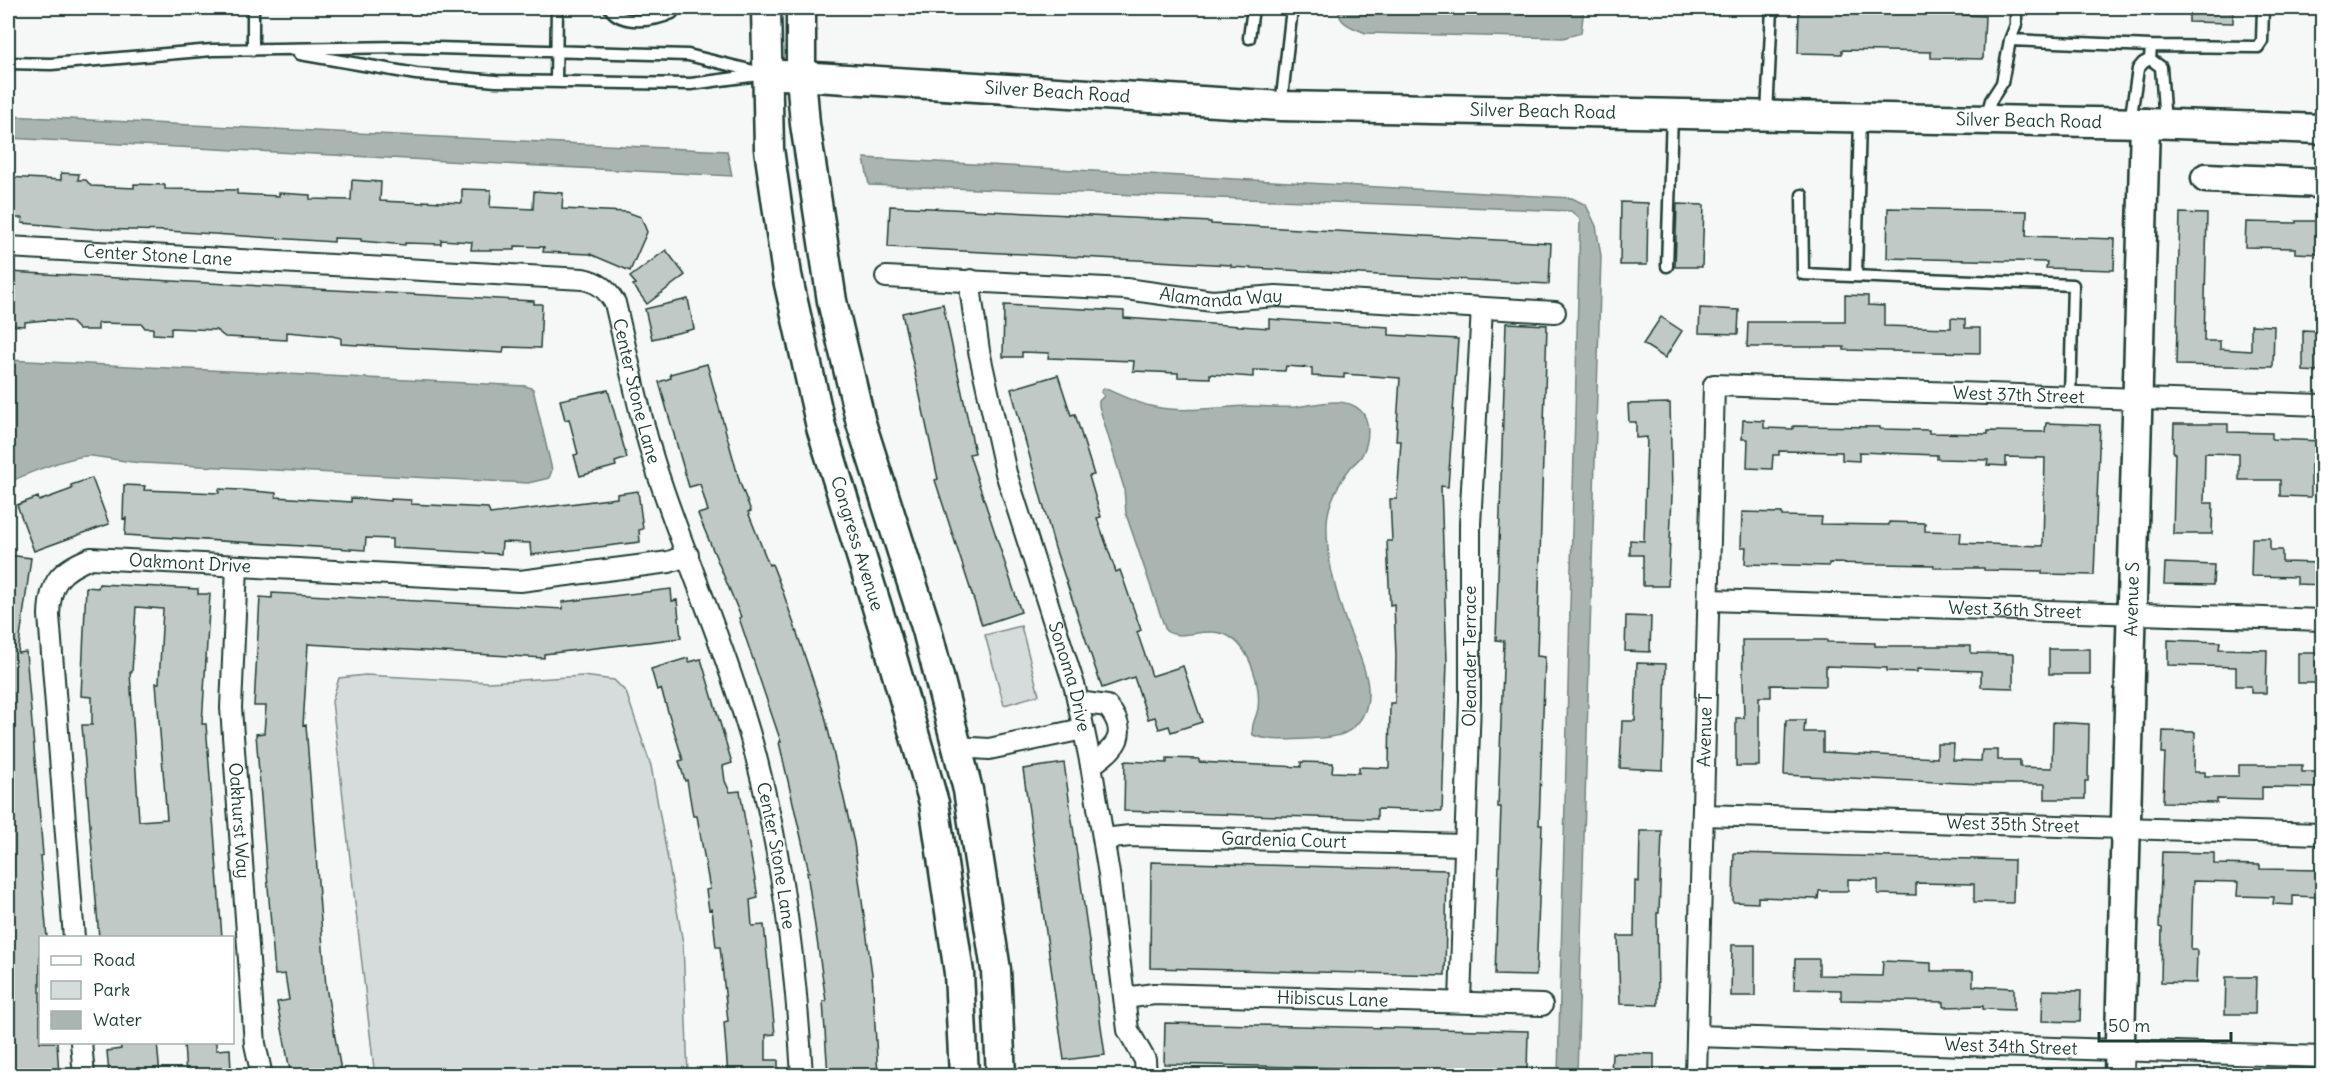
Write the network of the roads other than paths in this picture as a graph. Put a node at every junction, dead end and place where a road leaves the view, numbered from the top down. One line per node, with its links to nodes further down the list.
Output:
1 (253, 8): 15 (lane)
2 (557, 8): 17 (lane)
3 (609, 8): 4 (lane)
4 (675, 8)
5 (765, 8): 20 (street, Congress Avenue)
6 (801, 8): 21 (street)
7 (1253, 8): 12 (lane)
8 (1292, 8): 23 (lane)
9 (1772, 8): 25 (lane)
10 (2016, 8): 13 (lane)
11 (2263, 8): 14 (lane)
12 (1250, 38)
13 (2010, 40): 14 (lane); 27 (lane)
14 (2151, 46): 18 (lane)
15 (253, 50): 16 (lane); 19 (lane)
16 (282, 50): 17 (lane); 22 (lane)
17 (556, 51): 20 (lane); 22 (lane)
18 (2150, 59): 28 (lane); 28 (lane)
19 (8, 63)
20 (766, 74): 21 (street, Silver Beach Road); 22 (lane); 49 (street, Congress Avenue)
21 (801, 76): 23 (street, Silver Beach Road); 52 (street)
22 (556, 82)
23 (1281, 106): 24 (street, Silver Beach Road)
24 (1672, 114): 25 (street, Silver Beach Road); 34 (lane)
25 (1767, 116): 26 (street, Silver Beach Road)
26 (1860, 118): 27 (street, Silver Beach Road); 35 (lane)
27 (1986, 120): 28 (street, Silver Beach Road)
28 (2146, 123): 29 (street, Silver Beach Road); 42 (street, Avenue S)
29 (2322, 129)
30 (2206, 178): 31 (street)
31 (2322, 183)
32 (1802, 195): 35 (lane)
33 (8, 247): 44 (street, Center Stone Lane)
34 (1667, 266)
35 (1856, 276): 41 (lane)
36 (886, 277): 37 (street, Alamanda Way)
37 (970, 280): 38 (street, Alamanda Way); 50 (street, Sonoma Drive)
38 (1482, 308): 39 (street, Alamanda Way); 58 (street, Oleander Terrace)
39 (1555, 312)
40 (1714, 385): 41 (street, West 37th Street); 46 (street, Avenue T)
41 (2070, 396): 42 (street, West 37th Street)
42 (2138, 399): 43 (street, West 37th Street); 47 (street, Avenue S)
43 (2322, 405)
44 (688, 555): 45 (street, Oakmont Drive); 69 (street, Center Stone Lane)
45 (237, 566): 59 (street, Oakmont Drive); 68 (street, Oakhurst Way)
46 (1708, 600): 47 (street, West 36th Street); 54 (street, Avenue T)
47 (2132, 614): 48 (street, West 36th Street); 55 (street, Avenue S)
48 (2322, 620)
49 (897, 674): 52 (street); 70 (street, Congress Avenue)
50 (1078, 702): 51 (street, Sonoma Drive); 53 (street)
51 (1083, 729): 52 (street); 53 (street, Sonoma Drive)
52 (957, 747): 71 (street)
53 (1091, 765): 57 (street, Sonoma Drive)
54 (1703, 815): 55 (street, West 35th Street); 63 (street, Avenue T)
55 (2126, 828): 56 (street, West 35th Street); 66 (street, Avenue S)
56 (2322, 834)
57 (1104, 839): 58 (street, Gardenia Court); 60 (street, Sonoma Drive)
58 (1464, 845): 61 (street, Oleander Terrace)
59 (74, 936)
60 (1125, 998): 61 (street, Hibiscus Lane); 72 (street, Sonoma Drive)
61 (1460, 1002): 62 (street, Hibiscus Lane)
62 (1542, 1005)
63 (1697, 1036): 66 (street, West 34th Street); 73 (street, Avenue T)
64 (81, 1044): 67 (street)
65 (2322, 1057): 66 (street, West 34th Street)
66 (2119, 1063)
67 (84, 1076)
68 (262, 1076)
69 (802, 1076)
70 (964, 1076)
71 (1001, 1076)
72 (1146, 1076)
73 (1696, 1076)

